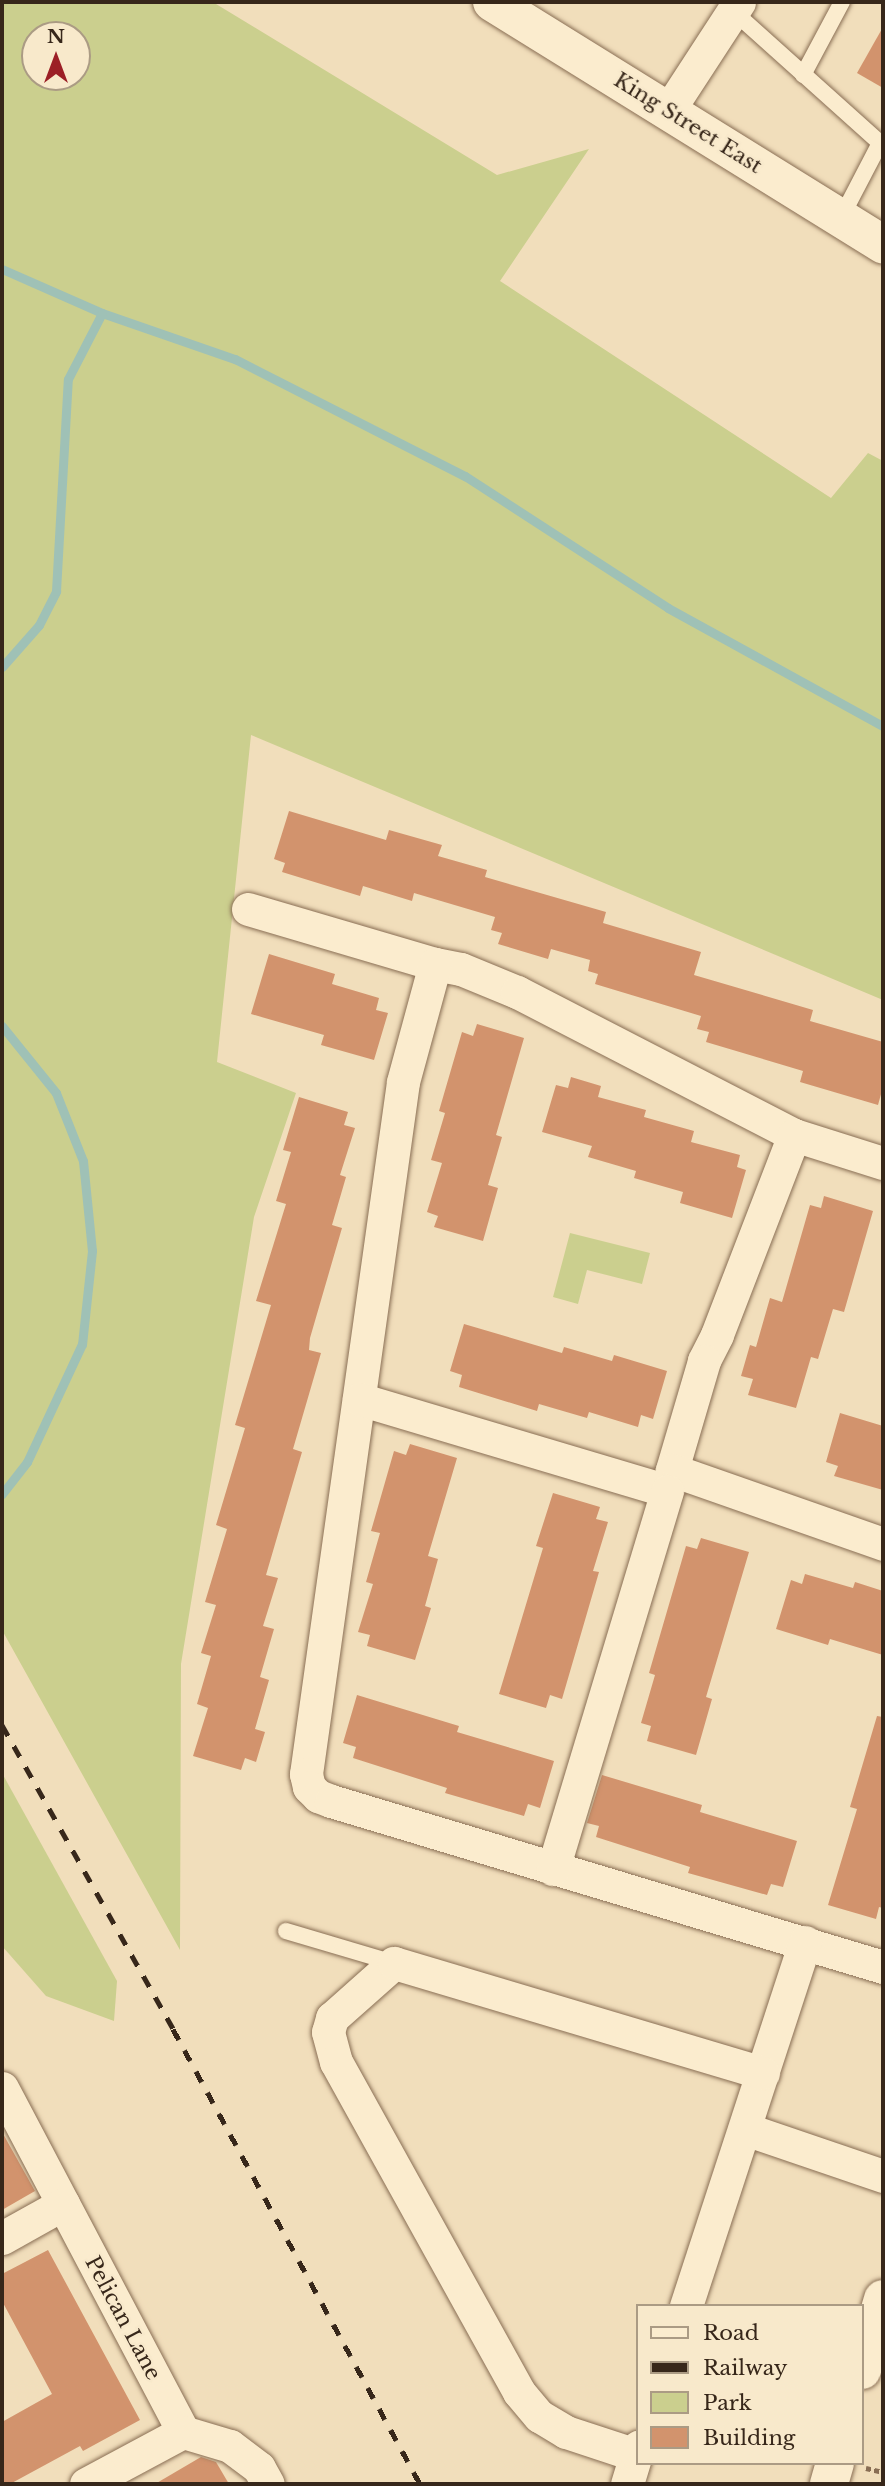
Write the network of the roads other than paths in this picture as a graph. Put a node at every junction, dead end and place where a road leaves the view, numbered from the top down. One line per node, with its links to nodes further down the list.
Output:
1 (492, 2): 5 (main road, King Street East)
2 (842, 2): 4 (lane)
3 (736, 6): 4 (lane); 5 (street)
4 (803, 75): 6 (lane)
5 (668, 111): 6 (main road, King Street East)
6 (841, 218): 7 (main road, King Street East)
7 (883, 244)
8 (248, 909): 9 (street)
9 (435, 964): 10 (street); 12 (street)
10 (794, 1135): 11 (street); 13 (street)
11 (883, 1163)
12 (359, 1399): 13 (street); 15 (street)
13 (669, 1481): 14 (street); 15 (street)
14 (883, 1544)
15 (553, 1869): 17 (street)
16 (286, 1931): 18 (lane)
17 (805, 1942): 19 (street); 20 (street)
18 (394, 1963): 20 (street); 30 (street)
19 (883, 1967)
20 (763, 2073): 22 (street)
21 (2, 2088): 24 (street, Pelican Lane)
22 (745, 2129): 23 (street); 27 (street)
23 (883, 2176)
24 (62, 2204): 25 (street); 29 (street, Pelican Lane)
25 (2, 2238)
26 (883, 2299): 28 (main road)
27 (687, 2304)
28 (864, 2363)
29 (183, 2432): 32 (street); 33 (street)
30 (634, 2462)
31 (834, 2465): 34 (main road)
32 (86, 2484)
33 (268, 2484)
34 (829, 2484)

